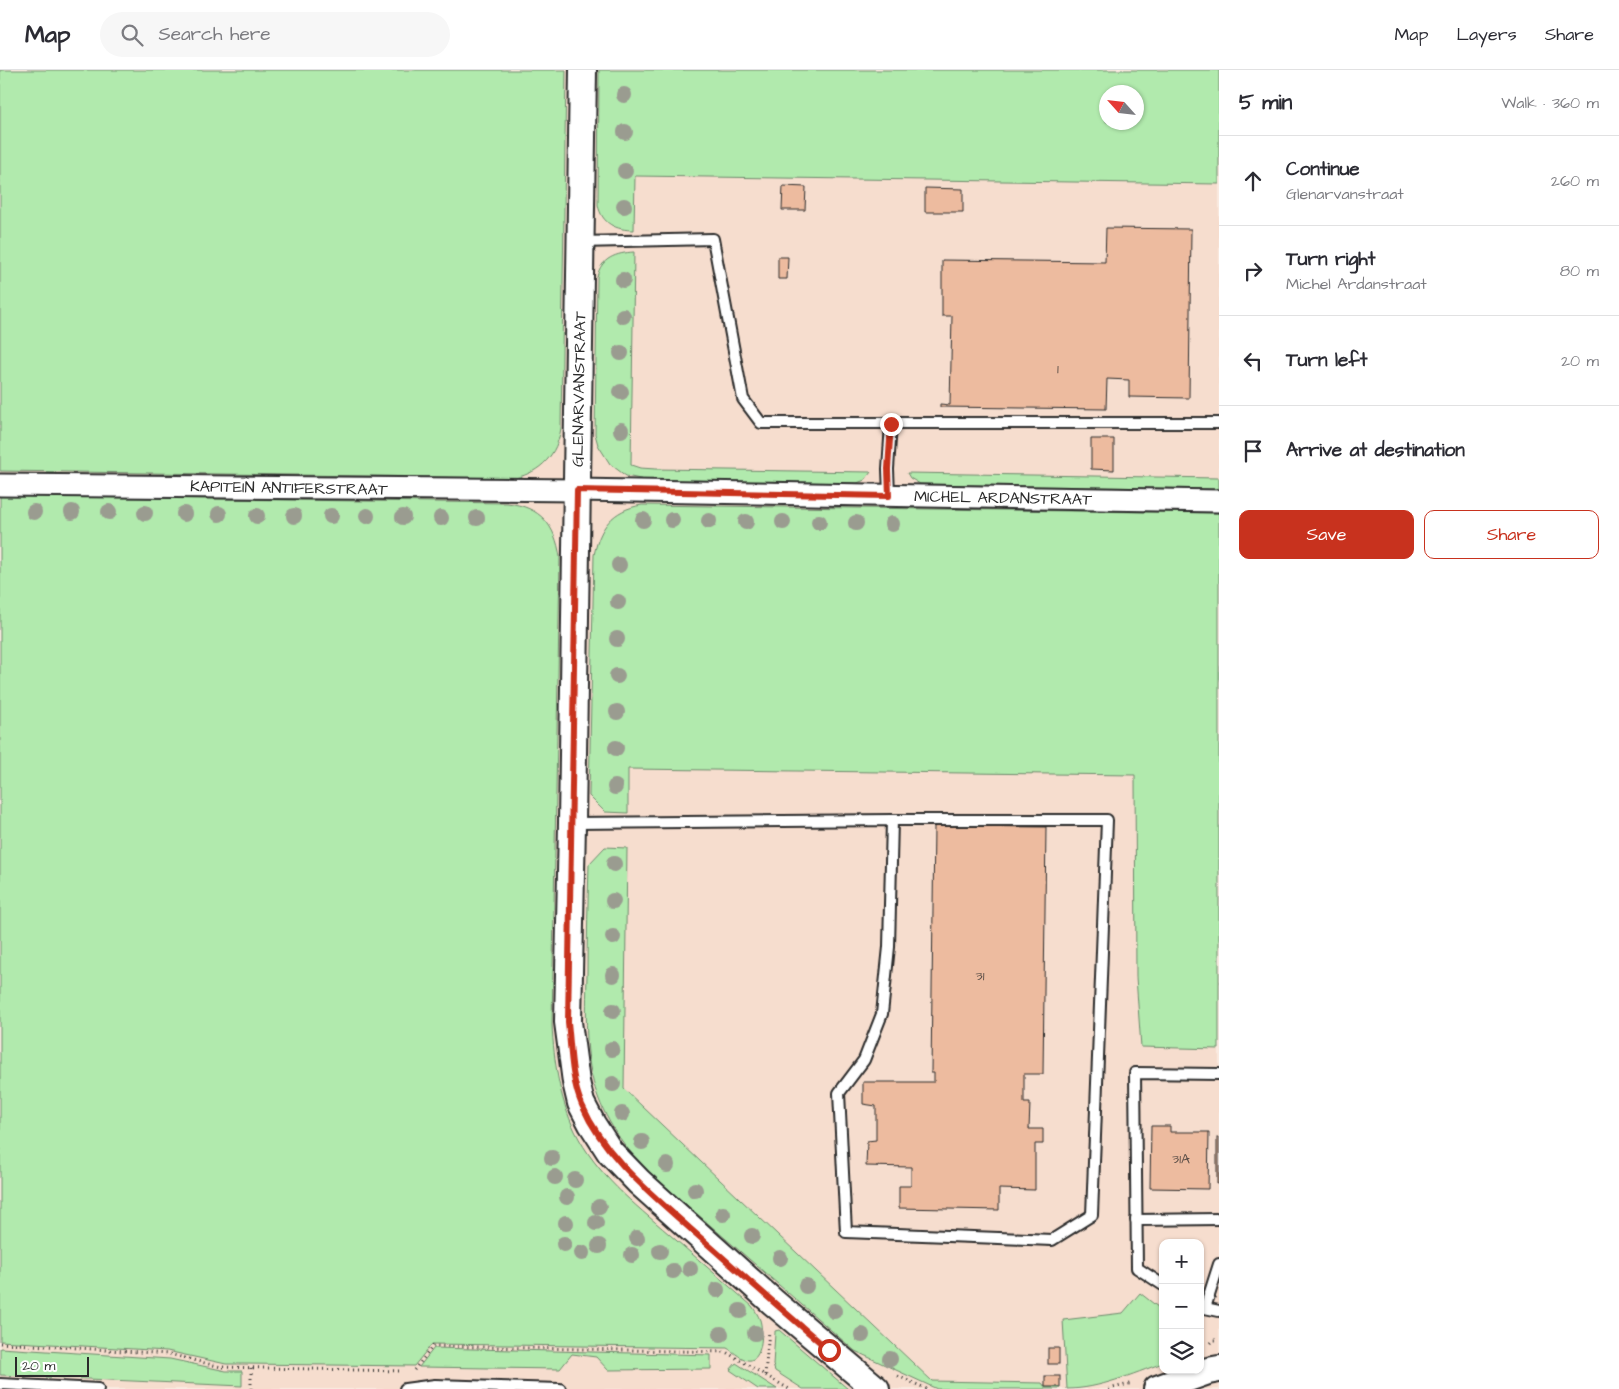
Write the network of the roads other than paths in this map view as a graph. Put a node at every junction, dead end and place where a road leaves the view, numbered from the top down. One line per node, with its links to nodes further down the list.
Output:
1 (583, 70): 2 (street, GLENARVANSTRAAT)
2 (580, 242): 4 (lane); 6 (street, GLENARVANSTRAAT)
3 (1219, 423): 4 (lane)
4 (891, 424): 7 (lane)
5 (0, 485): 6 (street, KAPITEIN ANTIFERSTRAAT)
6 (577, 490): 7 (street, MICHEL ARDANSTRAAT); 10 (street, GLENARVANSTRAAT)
7 (889, 496): 8 (street, MICHEL ARDANSTRAAT)
8 (1219, 501)
9 (892, 820): 9 (lane); 10 (lane)
10 (572, 823): 24 (street, GLENARVANSTRAAT)
11 (1219, 1074): 13 (lane)
12 (1219, 1219): 13 (lane)
13 (1136, 1220): 15 (lane)
14 (1219, 1264): 16 (lane)
15 (1161, 1284)
16 (1204, 1304)
17 (1204, 1307): 18 (lane)
18 (1219, 1311)
19 (1219, 1369): 25 (street)
20 (0, 1384): 21 (lane)
21 (98, 1389)
22 (405, 1389): 23 (lane)
23 (560, 1389)
24 (876, 1389)
25 (1158, 1389)

